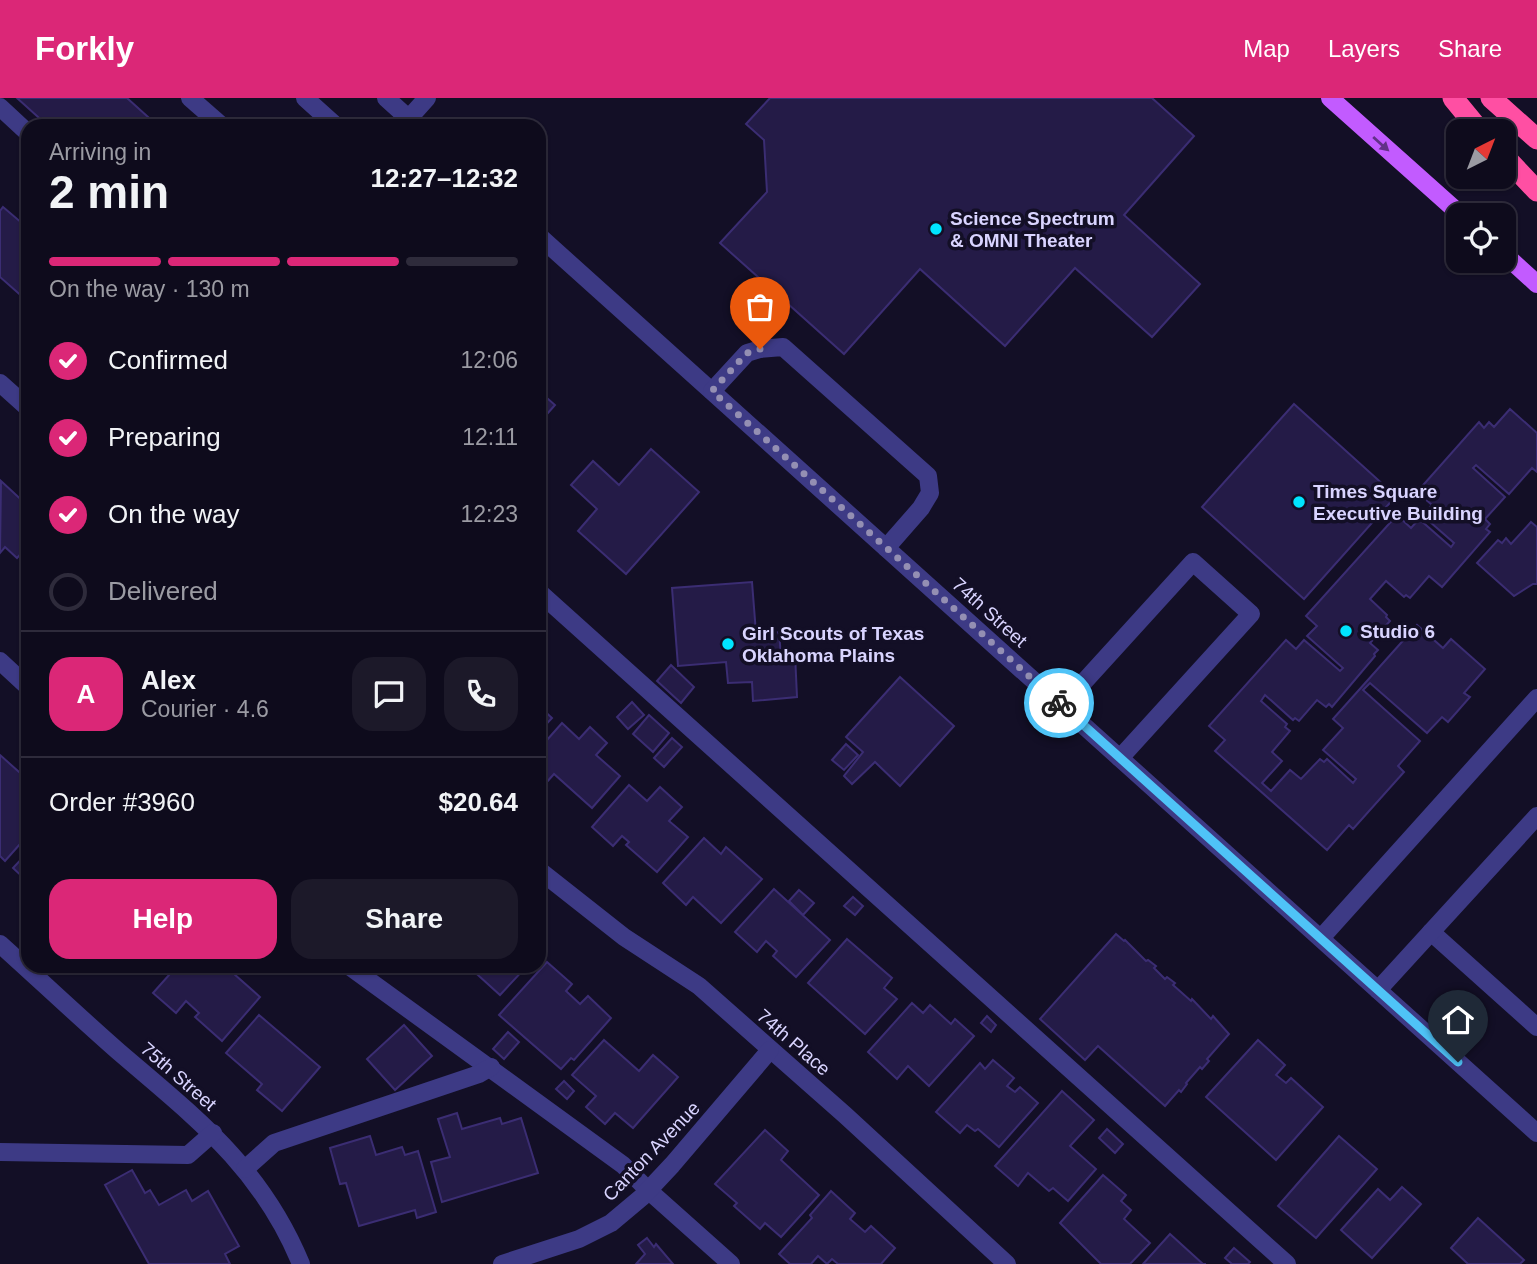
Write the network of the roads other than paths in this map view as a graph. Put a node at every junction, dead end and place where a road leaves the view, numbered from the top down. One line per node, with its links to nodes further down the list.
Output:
1 (190, 98): 9 (street)
2 (305, 98): 10 (street)
3 (386, 98): 11 (street)
4 (427, 98): 12 (street)
5 (1330, 98): 18 (main road, one-way to 18)
6 (1453, 98): 13 (highway)
7 (1491, 98): 15 (highway)
8 (0, 107): 14 (street)
9 (214, 119)
10 (328, 119)
11 (406, 119)
12 (413, 119)
13 (1470, 119)
14 (21, 126)
15 (1537, 139)
16 (1516, 169): 17 (highway)
17 (1537, 191)
18 (1448, 203)
19 (546, 242): 23 (street, 74th Street)
20 (1516, 265): 21 (main road)
21 (1537, 284)
22 (0, 383): 24 (street)
23 (712, 391): 25 (street, 74th Street); 25 (street)
24 (21, 402)
25 (886, 548): 30 (street, 74th Street)
26 (546, 598): 54 (street)
27 (0, 661): 28 (street)
28 (21, 680)
29 (1537, 698): 35 (street)
30 (1062, 706): 31 (street, 74th Street); 31 (street)
31 (1121, 758): 35 (street, 74th Street)
32 (1537, 816): 34 (street)
33 (546, 876): 42 (street, 74th Place)
34 (1431, 932): 40 (street); 41 (street)
35 (1321, 938): 40 (street, 74th Street)
36 (0, 944): 37 (street, 75th Street)
37 (21, 963)
38 (33, 973): 44 (street, 75th Street)
39 (359, 973): 43 (street)
40 (1378, 990): 45 (street, 74th Street)
41 (1537, 1027)
42 (770, 1050): 48 (street, Canton Avenue); 53 (street, 74th Place)
43 (491, 1067): 47 (street); 48 (street)
44 (212, 1133): 46 (street); 47 (street, 75th Street)
45 (1537, 1133)
46 (0, 1152)
47 (245, 1168): 50 (street, 75th Street)
48 (648, 1190): 49 (street, Canton Avenue); 52 (street)
49 (523, 1261): 51 (street, Canton Avenue)
50 (301, 1264)
51 (502, 1264)
52 (731, 1264)
53 (1007, 1264)
54 (1287, 1264)

